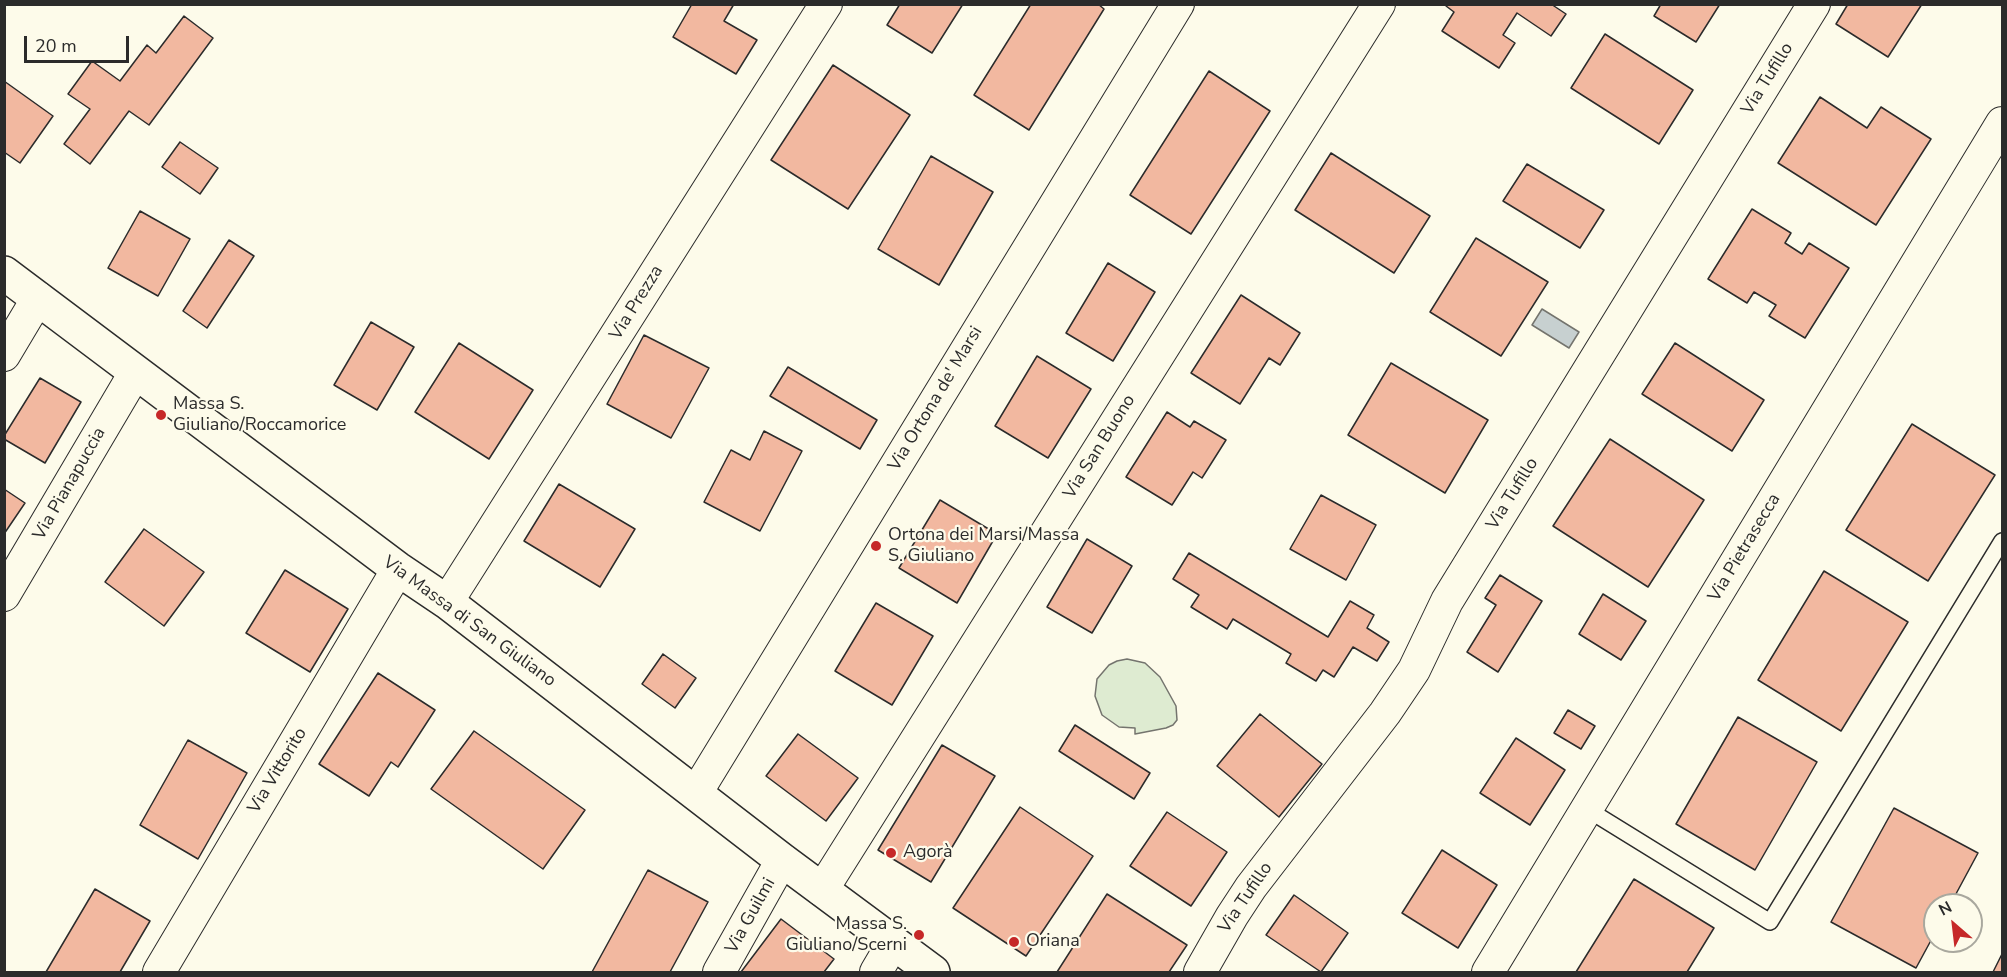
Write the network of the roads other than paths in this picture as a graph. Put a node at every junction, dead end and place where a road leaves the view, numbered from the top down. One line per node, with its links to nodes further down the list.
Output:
1 (826, 4): 13 (street, Via Prezza)
2 (1178, 4): 14 (street, Via Ortona de' Marsi)
3 (1379, 4): 17 (street, Via San Buono)
4 (1814, 4): 23 (street, Via Tufillo)
5 (2002, 123): 15 (street, Via Pietrasecca)
6 (4, 273): 7 (street, Via Massa di San Giuliano)
7 (39, 298): 8 (street); 9 (street, Via Massa di San Giuliano)
8 (4, 355)
9 (135, 373): 11 (street, Via Massa di San Giuliano); 12 (street, Via Pianapuccia)
10 (2002, 541): 15 (lane)
11 (398, 569): 13 (street, Via Massa di San Giuliano); 19 (street, Via Vittorito)
12 (4, 596)
13 (447, 602): 14 (street, Via Massa di San Giuliano)
14 (696, 793): 16 (street, Via Massa di San Giuliano)
15 (1587, 809): 24 (street, Via Pietrasecca)
16 (782, 860): 17 (street, Via Massa di San Giuliano); 20 (street, Via Guilmi)
17 (822, 890): 18 (street, Via Massa di San Giuliano)
18 (893, 943): 21 (street); 22 (street, Via Massa di San Giuliano)
19 (159, 972)
20 (719, 972)
21 (876, 972)
22 (933, 972)
23 (1200, 972)
24 (1488, 972)

